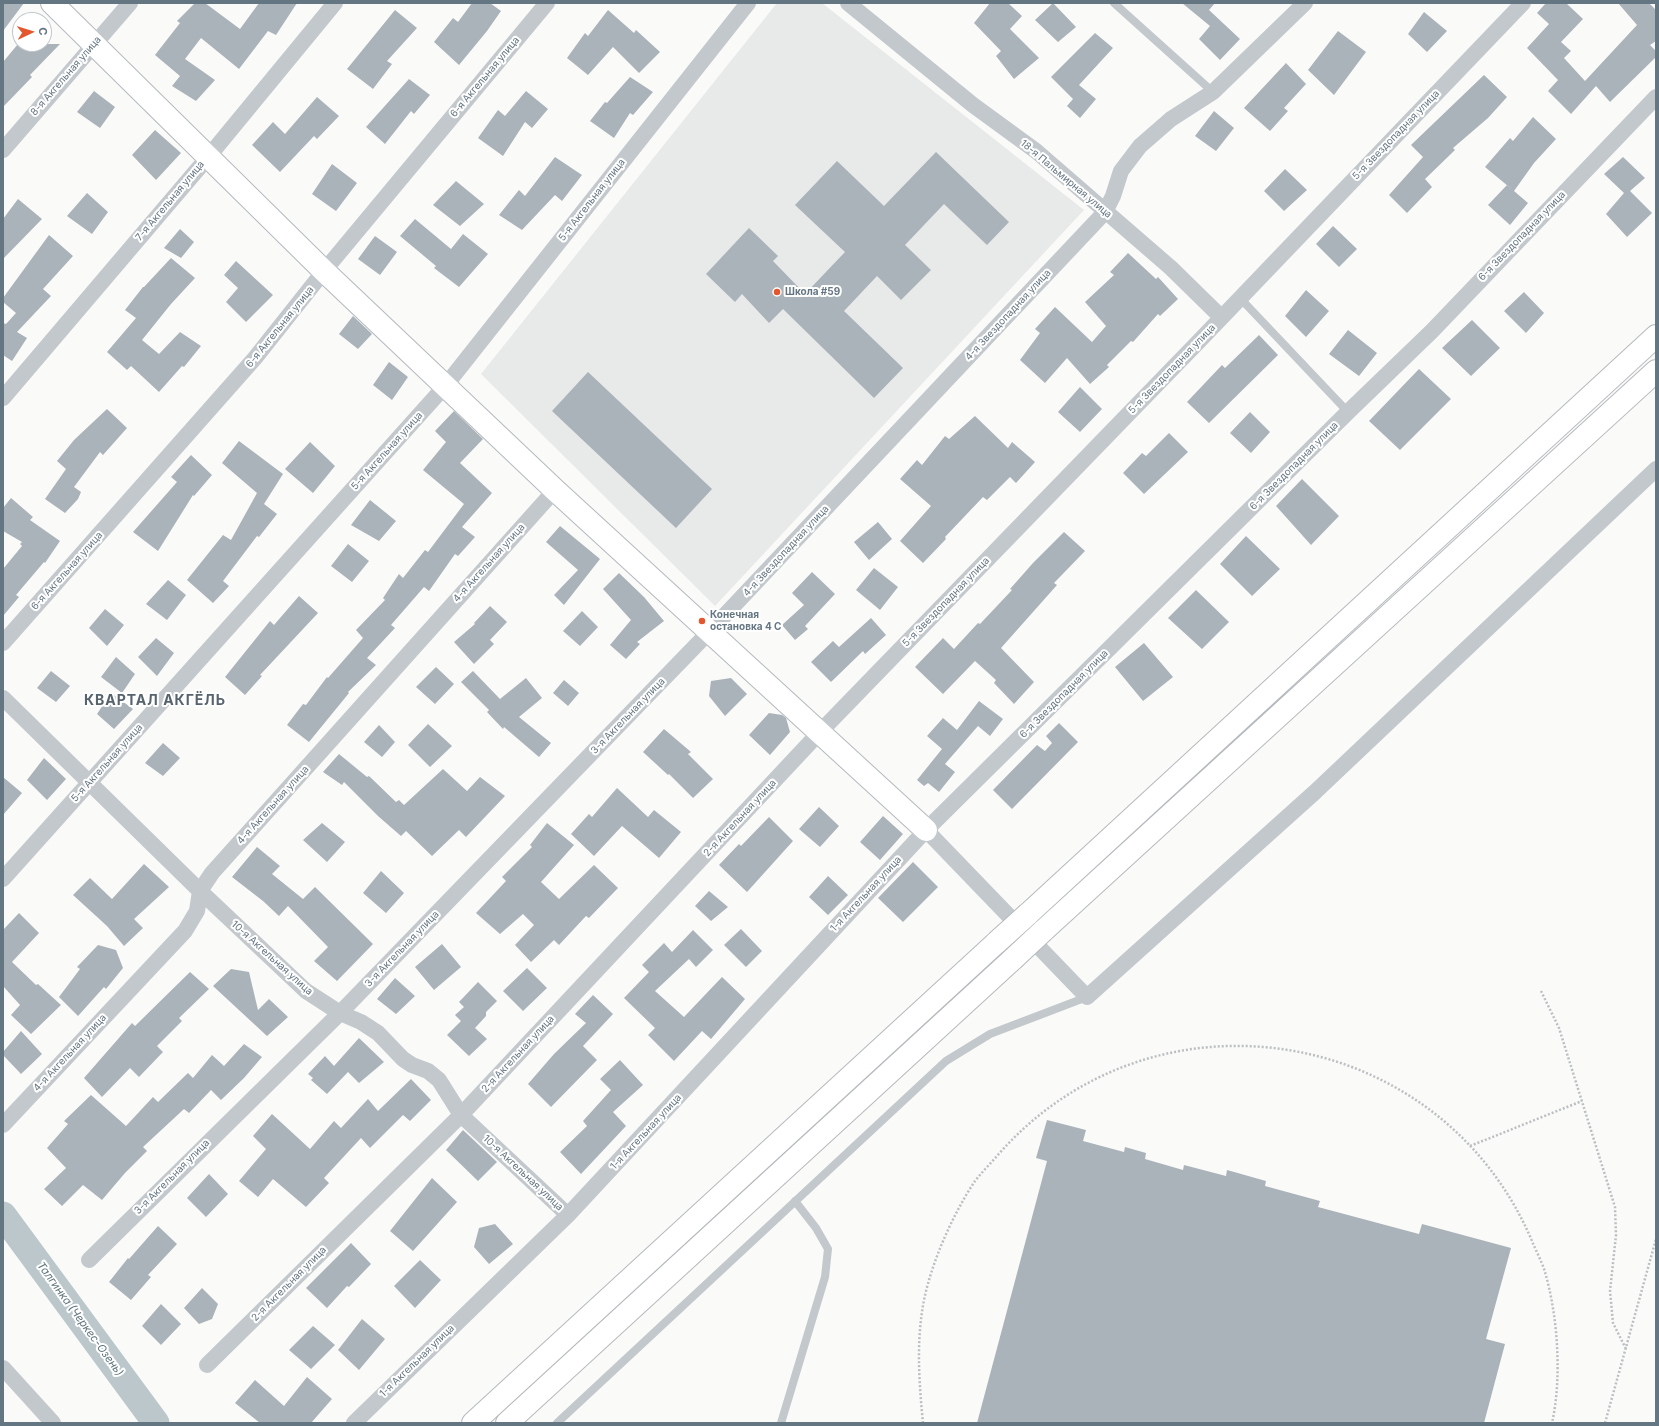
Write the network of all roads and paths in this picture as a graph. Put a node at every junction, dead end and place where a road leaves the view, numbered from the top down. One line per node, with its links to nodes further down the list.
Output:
1 (52, 3): 10 (main road)
2 (130, 3): 10 (street, 8-я Акгельная улица)
3 (335, 3): 14 (street, 7-я Акгельная улица)
4 (547, 3): 16 (street, 6-я Акгельная улица)
5 (748, 3): 21 (street, 5-я Акгельная улица)
6 (848, 3): 15 (street, 18-я Пальмирная улица)
7 (1114, 3): 11 (lane)
8 (1305, 3): 11 (street, 4-я Звездопадная улица)
9 (1523, 3): 17 (street, 5-я Звездопадная улица)
10 (94, 43): 13 (street, 8-я Акгельная улица); 14 (main road)
11 (1213, 92): 15 (street, 4-я Звездопадная улица)
12 (1656, 97): 23 (street, 6-я Звездопадная улица)
13 (3, 150)
14 (209, 156): 16 (main road); 22 (street, 7-я Акгельная улица)
15 (1105, 212): 18 (street, 18-я Пальмирная улица); 26 (street, 4-я Звездопадная улица)
16 (324, 271): 21 (main road); 27 (street, 6-я Акгельная улица)
17 (1240, 298): 18 (street, 5-я Звездопадная улица); 23 (lane)
18 (1221, 318): 29 (street, 5-я Звездопадная улица)
19 (1656, 336): 50 (main road, bridge)
20 (1656, 371): 51 (main road, bridge)
21 (446, 385): 25 (main road); 30 (street, 5-я Акгельная улица)
22 (3, 398)
23 (1348, 412): 31 (street, 6-я Звездопадная улица)
24 (1656, 469): 35 (street)
25 (555, 490): 26 (main road); 33 (street, 4-я Акгельная улица)
26 (709, 632): 29 (main road); 36 (street, 3-я Акгельная улица)
27 (3, 643)
28 (3, 698): 30 (street, 10-я Акгельная улица)
29 (819, 733): 31 (main road); 38 (street, 2-я Акгельная улица)
30 (89, 782): 32 (street, 5-я Акгельная улица); 33 (street, 10-я Акгельная улица)
31 (926, 830): 35 (street); 42 (street, 1-я Акгельная улица)
32 (3, 879)
33 (200, 891): 36 (street, 10-я Акгельная улица); 39 (street, 4-я Акгельная улица)
34 (1541, 991): 37 (path)
35 (1087, 997): 41 (lane)
36 (340, 1013): 38 (street, 10-я Акгельная улица); 44 (street, 3-я Акгельная улица)
37 (1582, 1102): 40 (path); 45 (path)
38 (461, 1115): 42 (street, 10-я Акгельная улица); 46 (street, 2-я Акгельная улица)
39 (3, 1125)
40 (1470, 1146): 54 (path); 55 (path)
41 (795, 1201): 52 (lane); 53 (lane)
42 (568, 1215): 49 (street, 1-я Акгельная улица)
43 (1656, 1240): 45 (path)
44 (89, 1260)
45 (1626, 1349): 56 (path)
46 (207, 1365)
47 (3, 1368): 48 (street)
48 (53, 1423)
49 (354, 1423)
50 (473, 1423)
51 (507, 1423)
52 (557, 1423)
53 (781, 1423)
54 (923, 1423)
55 (1552, 1423)
56 (1605, 1423)

